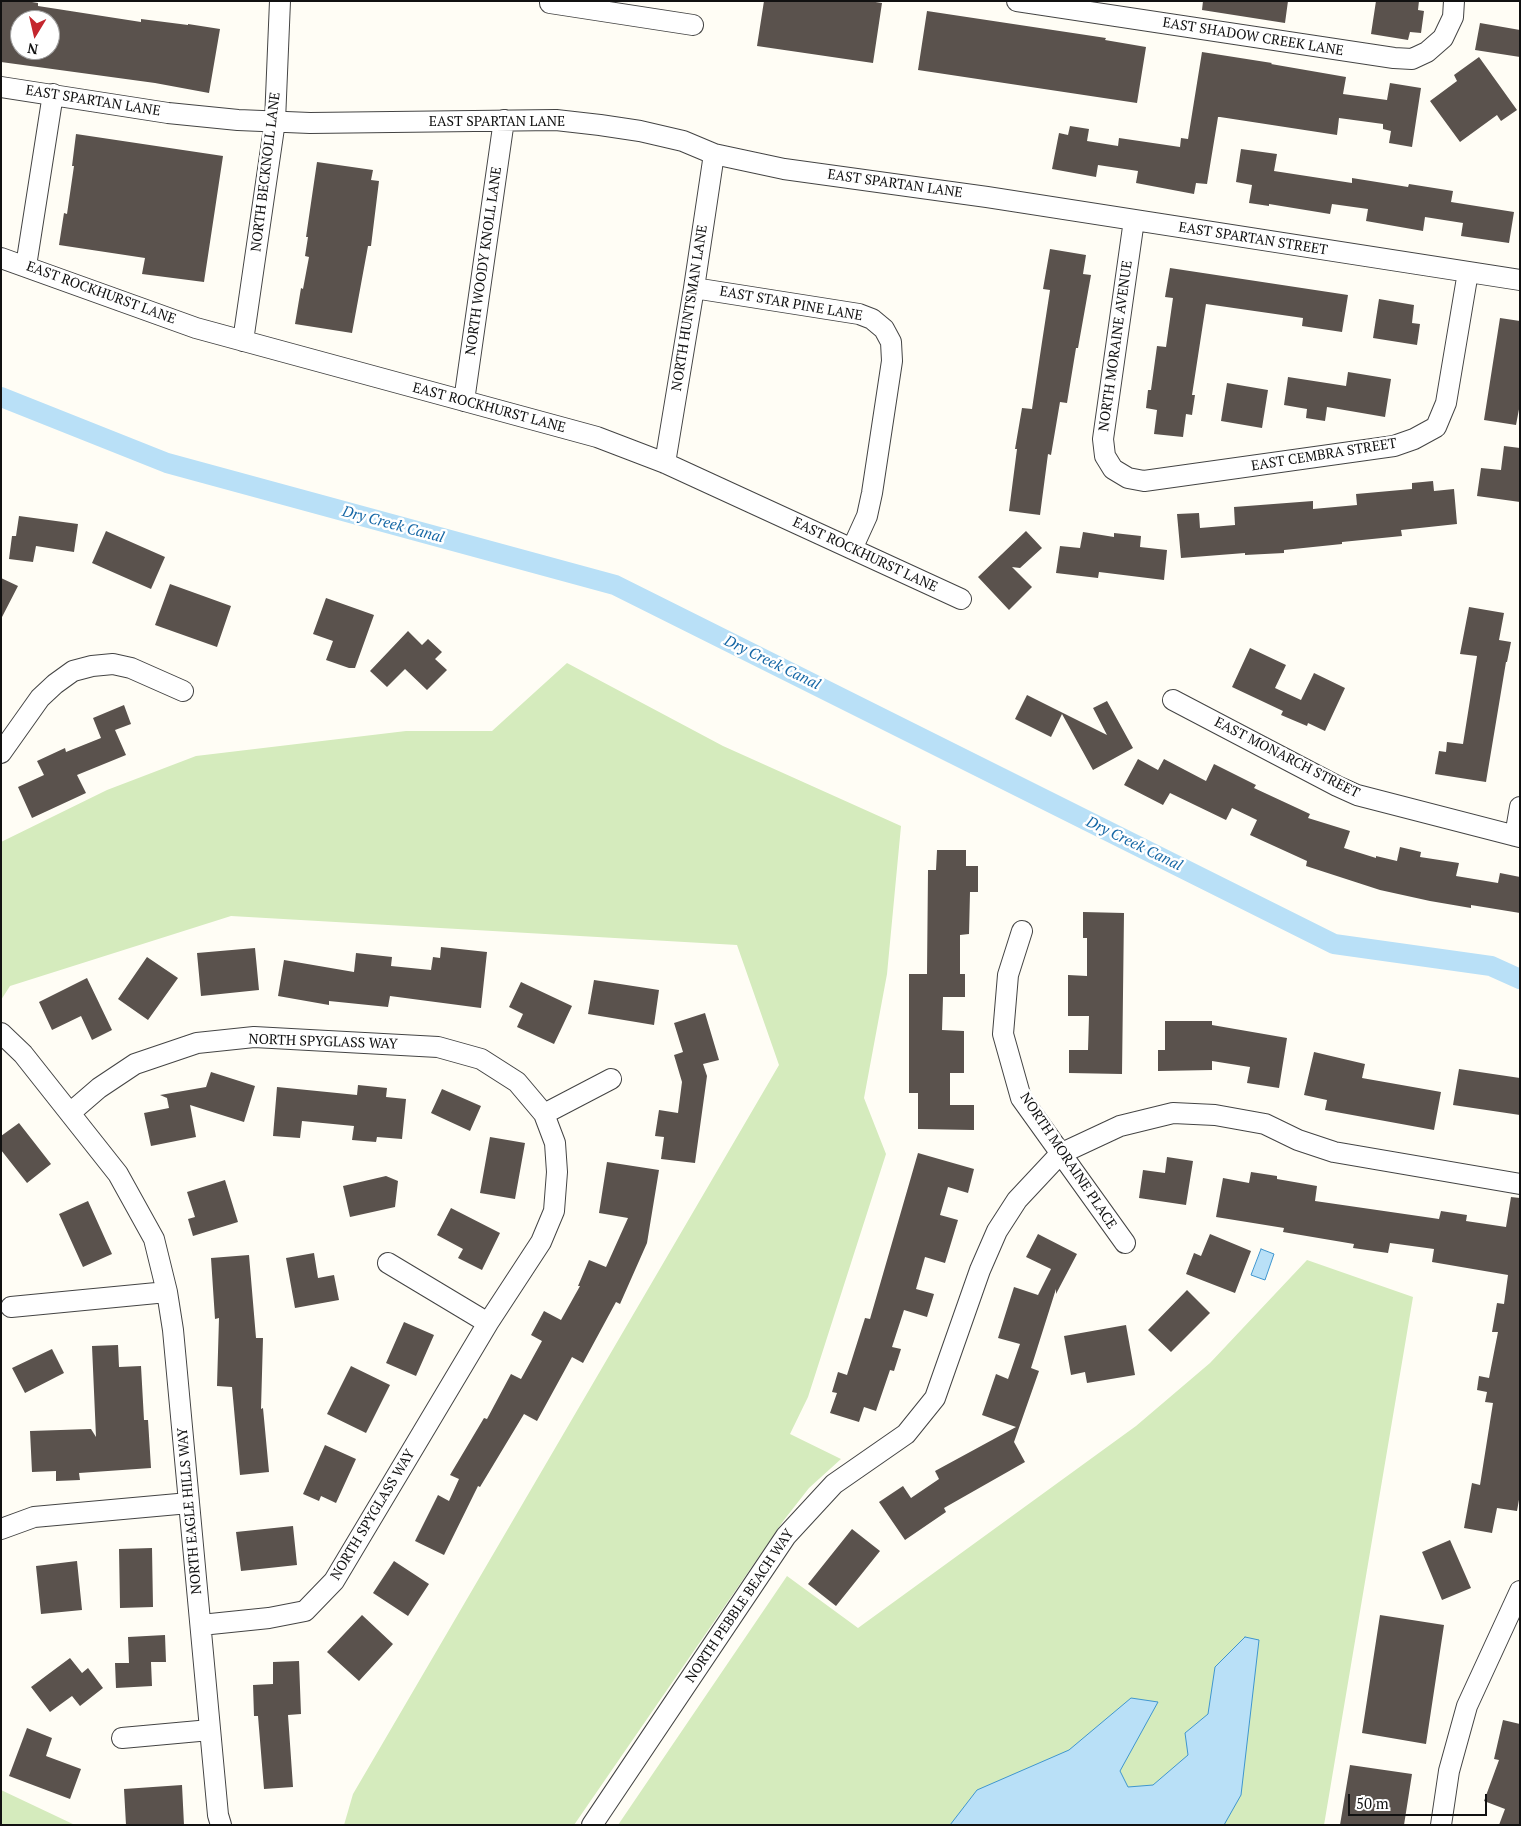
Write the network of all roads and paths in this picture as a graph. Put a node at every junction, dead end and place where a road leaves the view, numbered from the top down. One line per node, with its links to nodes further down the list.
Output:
1 (280, 1): 10 (street, NORTH BECKNOLL LANE)
2 (1018, 1): 3 (street, EAST SHADOW CREEK LANE)
3 (1454, 1)
4 (550, 3): 5 (street)
5 (634, 8): 6 (street)
6 (694, 25)
7 (1, 87): 8 (street, EAST SPARTAN LANE)
8 (53, 94): 10 (street, EAST SPARTAN LANE); 15 (street)
9 (504, 120): 10 (street, EAST SPARTAN LANE); 11 (street, EAST SPARTAN LANE); 20 (street, NORTH WOODY KNOLL LANE)
10 (275, 122): 19 (street, NORTH BECKNOLL LANE)
11 (714, 154): 12 (street, EAST SPARTAN LANE); 18 (street, NORTH HUNTSMAN LANE)
12 (987, 197): 13 (street, EAST SPARTAN STREET)
13 (1134, 220): 16 (street, EAST SPARTAN STREET); 22 (street, NORTH MORAINE AVENUE)
14 (1, 258): 15 (street, EAST ROCKHURST LANE)
15 (26, 266): 19 (street, EAST ROCKHURST LANE)
16 (1468, 272): 17 (street, EAST SPARTAN STREET); 22 (street, EAST CEMBRA STREET)
17 (1520, 280)
18 (694, 288): 21 (street, NORTH HUNTSMAN LANE); 23 (street, EAST STAR PINE LANE)
19 (243, 341): 20 (street, EAST ROCKHURST LANE)
20 (464, 401): 21 (street, EAST ROCKHURST LANE)
21 (665, 463): 23 (street, EAST ROCKHURST LANE)
22 (1113, 469)
23 (852, 549): 24 (street, EAST ROCKHURST LANE)
24 (961, 599)
25 (183, 691): 27 (street)
26 (1174, 700): 29 (street, EAST MONARCH STREET)
27 (1, 753)
28 (1520, 807): 29 (street)
29 (1517, 837)
30 (1022, 931): 35 (street, NORTH MORAINE PLACE)
31 (1, 1033): 33 (street, NORTH EAGLE HILLS WAY)
32 (611, 1079): 34 (street)
33 (70, 1112): 34 (street, NORTH SPYGLASS WAY); 39 (street, NORTH EAGLE HILLS WAY)
34 (544, 1114): 41 (street, NORTH SPYGLASS WAY)
35 (1060, 1154): 36 (street, NORTH PEBBLE BEACH WAY); 37 (street, NORTH MORAINE PLACE); 49 (street, NORTH PEBBLE BEACH WAY)
36 (1520, 1184)
37 (1124, 1243)
38 (388, 1263): 41 (street)
39 (167, 1292): 40 (street); 42 (street, NORTH EAGLE HILLS WAY)
40 (10, 1307)
41 (488, 1323): 45 (street, NORTH SPYGLASS WAY)
42 (189, 1503): 43 (street); 45 (street, NORTH EAGLE HILLS WAY)
43 (1, 1529)
44 (1520, 1591): 50 (street)
45 (201, 1625): 46 (street, NORTH EAGLE HILLS WAY)
46 (210, 1730): 47 (street); 48 (street, NORTH EAGLE HILLS WAY)
47 (122, 1738)
48 (221, 1825)
49 (592, 1825)
50 (1441, 1825)

